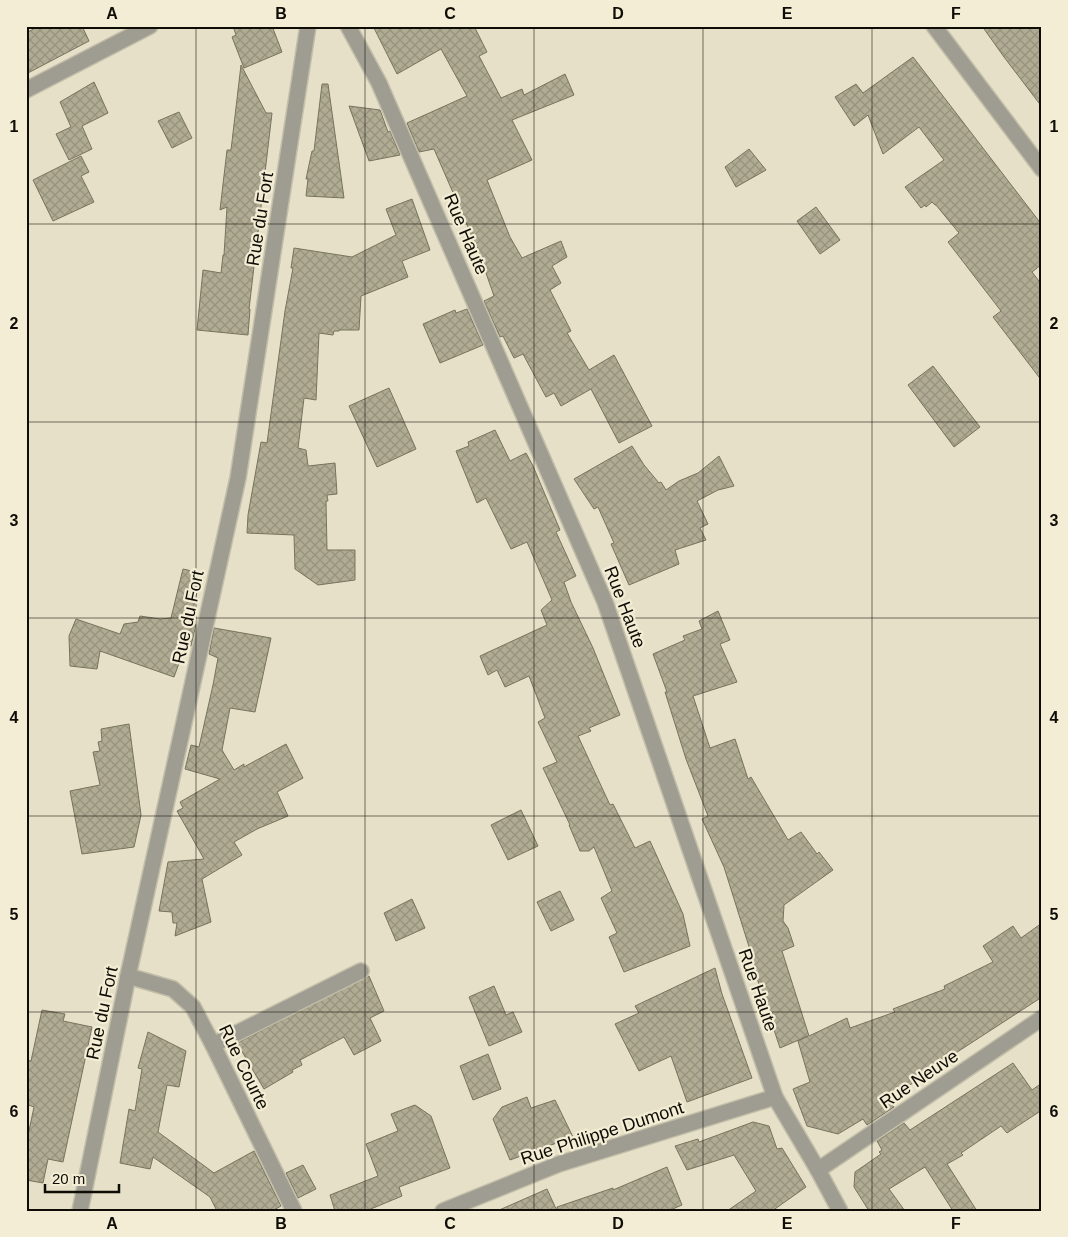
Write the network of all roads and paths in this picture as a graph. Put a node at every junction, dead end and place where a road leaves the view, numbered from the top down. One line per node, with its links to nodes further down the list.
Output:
1 (150, 26): 5 (street)
2 (308, 26): 8 (street, Rue du Fort)
3 (348, 26): 11 (street, Rue Haute)
4 (934, 26): 6 (street)
5 (26, 90)
6 (1042, 169)
7 (361, 971): 10 (street)
8 (128, 976): 10 (street, Rue Courte); 13 (street, Rue du Fort)
9 (1042, 1018): 12 (street, Rue Neuve)
10 (213, 1045): 14 (street, Rue Courte)
11 (775, 1097): 12 (street, Rue Haute); 15 (street, Rue Philippe Dumont)
12 (818, 1170): 16 (street, Rue Haute)
13 (80, 1211)
14 (294, 1211)
15 (443, 1211)
16 (840, 1211)

